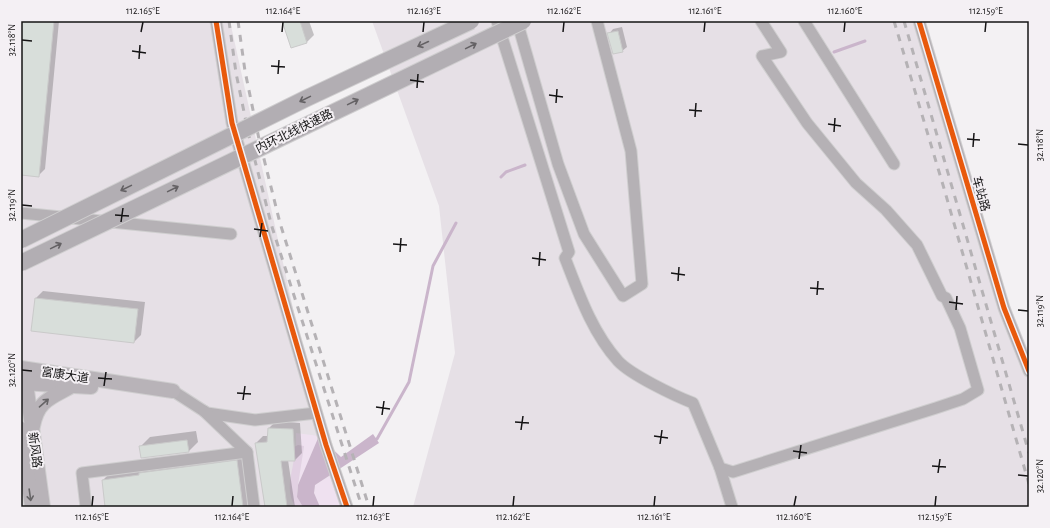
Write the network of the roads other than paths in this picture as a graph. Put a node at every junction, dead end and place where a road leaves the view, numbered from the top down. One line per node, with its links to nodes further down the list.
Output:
1 (216, 21): 21 (street)
2 (471, 21): 13 (highway, 内环北线快速路, one-way to 13, bridge)
3 (497, 21): 24 (street)
4 (517, 21): 6 (street)
5 (524, 21): 14 (highway, 内环北线快速路, one-way to 5, bridge)
6 (597, 21)
7 (761, 21): 24 (street)
8 (804, 21): 10 (street)
9 (919, 21): 16 (street, 车站路)
10 (894, 164)
11 (21, 213): 12 (street)
12 (231, 234)
13 (21, 240)
14 (21, 263)
15 (24, 368): 17 (main road, 新风路); 19 (main road, 富康大道)
16 (1029, 371)
17 (23, 383): 18 (main road, 富康大道); 22 (main road, 新风路)
18 (72, 386): 19 (main road, 富康大道); 22 (main road, one-way to 18)
19 (173, 391): 20 (street)
20 (201, 409): 21 (street); 23 (street)
21 (316, 413): 29 (street)
22 (24, 432): 25 (main road, 新风路, one-way to 25); 26 (main road, 新风路)
23 (247, 452): 27 (street); 28 (street)
24 (720, 468): 30 (street)
25 (32, 507)
26 (43, 507)
27 (86, 507)
28 (254, 507)
29 (347, 507)
30 (732, 507)

